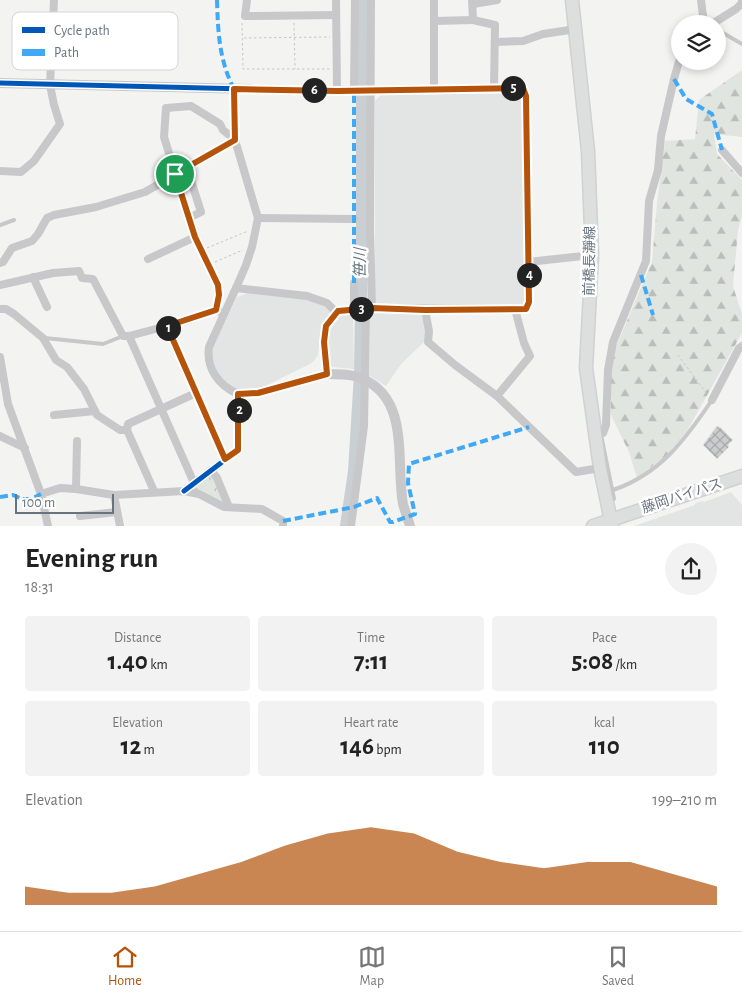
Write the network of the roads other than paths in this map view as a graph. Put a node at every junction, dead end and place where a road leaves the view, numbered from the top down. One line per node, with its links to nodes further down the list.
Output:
1 (247, 0): 11 (street)
2 (336, 0): 11 (street)
3 (355, 0): 28 (street)
4 (371, 0): 28 (street)
5 (434, 0): 15 (street)
6 (497, 0): 10 (street)
7 (572, 0): 16 (main road, 前橋長瀞線)
8 (701, 0): 12 (street)
9 (742, 0): 13 (street)
10 (472, 2): 14 (street)
11 (336, 15): 29 (street)
12 (703, 15)
13 (726, 15)
14 (473, 20): 15 (street); 18 (street)
15 (434, 21): 27 (street)
16 (576, 29): 18 (street); 42 (main road, 前橋長瀞線)
17 (726, 35): 19 (lane)
18 (495, 42): 24 (street)
19 (742, 44)
20 (51, 70): 23 (street)
21 (677, 70): 75 (street)
22 (0, 83): 23 (street)
23 (50, 85): 25 (street); 33 (street)
24 (494, 88): 27 (street); 44 (street)
25 (234, 89): 26 (street); 30 (street)
26 (250, 89): 29 (street)
27 (434, 89): 28 (street)
28 (362, 90): 29 (street); 53 (street)
29 (337, 91)
30 (235, 140): 32 (street); 35 (street); 37 (street)
31 (722, 150): 34 (street)
32 (187, 168): 35 (street); 36 (street)
33 (0, 171)
34 (742, 173)
35 (175, 174): 36 (street); 45 (street)
36 (189, 218): 41 (street)
37 (258, 218): 38 (street); 49 (street)
38 (354, 219)
39 (14, 220): 40 (lane)
40 (0, 225)
41 (195, 237): 43 (street); 55 (street)
42 (592, 255): 44 (street); 75 (main road, 前橋長瀞線)
43 (148, 259)
44 (528, 262): 54 (street)
45 (0, 263)
46 (33, 277): 48 (street); 50 (street); 60 (street)
47 (354, 283): 52 (street)
48 (0, 286)
49 (236, 288): 57 (street); 58 (street)
50 (47, 307)
51 (0, 309): 61 (street)
52 (354, 309): 53 (street); 57 (street)
53 (369, 309): 56 (street); 65 (street)
54 (515, 309): 56 (street); 68 (street)
55 (216, 310): 58 (street); 59 (street)
56 (425, 310): 68 (street)
57 (337, 313): 64 (street)
58 (224, 314): 67 (street)
59 (167, 326): 60 (street); 66 (street)
60 (126, 336): 61 (lane); 71 (street)
61 (44, 338): 72 (street)
62 (742, 346): 69 (street)
63 (0, 357): 70 (street)
64 (327, 374): 65 (street); 67 (street)
65 (362, 379): 98 (street); 99 (street)
66 (196, 392): 71 (street); 79 (street)
67 (238, 394): 79 (street)
68 (497, 396): 80 (street)
69 (712, 400): 85 (lane)
70 (4, 403): 78 (street)
71 (162, 408): 74 (street); 83 (street)
72 (95, 411): 73 (street); 74 (street)
73 (54, 415)
74 (127, 430): 86 (street)
75 (598, 434): 80 (main road, 前橋長瀞線); 85 (lane)
76 (0, 436): 78 (street)
77 (77, 441): 84 (street)
78 (25, 448): 88 (street)
79 (225, 459): 81 (street)
80 (600, 468): 94 (main road, 前橋長瀞線)
81 (210, 470): 83 (street); 91 (street)
82 (742, 476): 94 (main road, 藤岡バイパス)
83 (194, 484): 87 (street)
84 (76, 489): 88 (street); 89 (street)
85 (613, 490): 90 (lane)
86 (154, 491): 87 (street); 89 (street)
87 (184, 491): 91 (street)
88 (41, 494): 95 (street)
89 (114, 495): 92 (street)
90 (614, 498)
91 (229, 507): 97 (street)
92 (117, 512): 93 (street); 96 (street)
93 (80, 516)
94 (612, 523): 100 (main road, 藤岡バイパス)
95 (48, 526)
96 (120, 526)
97 (283, 526)
98 (351, 526)
99 (410, 526)
100 (593, 526)

